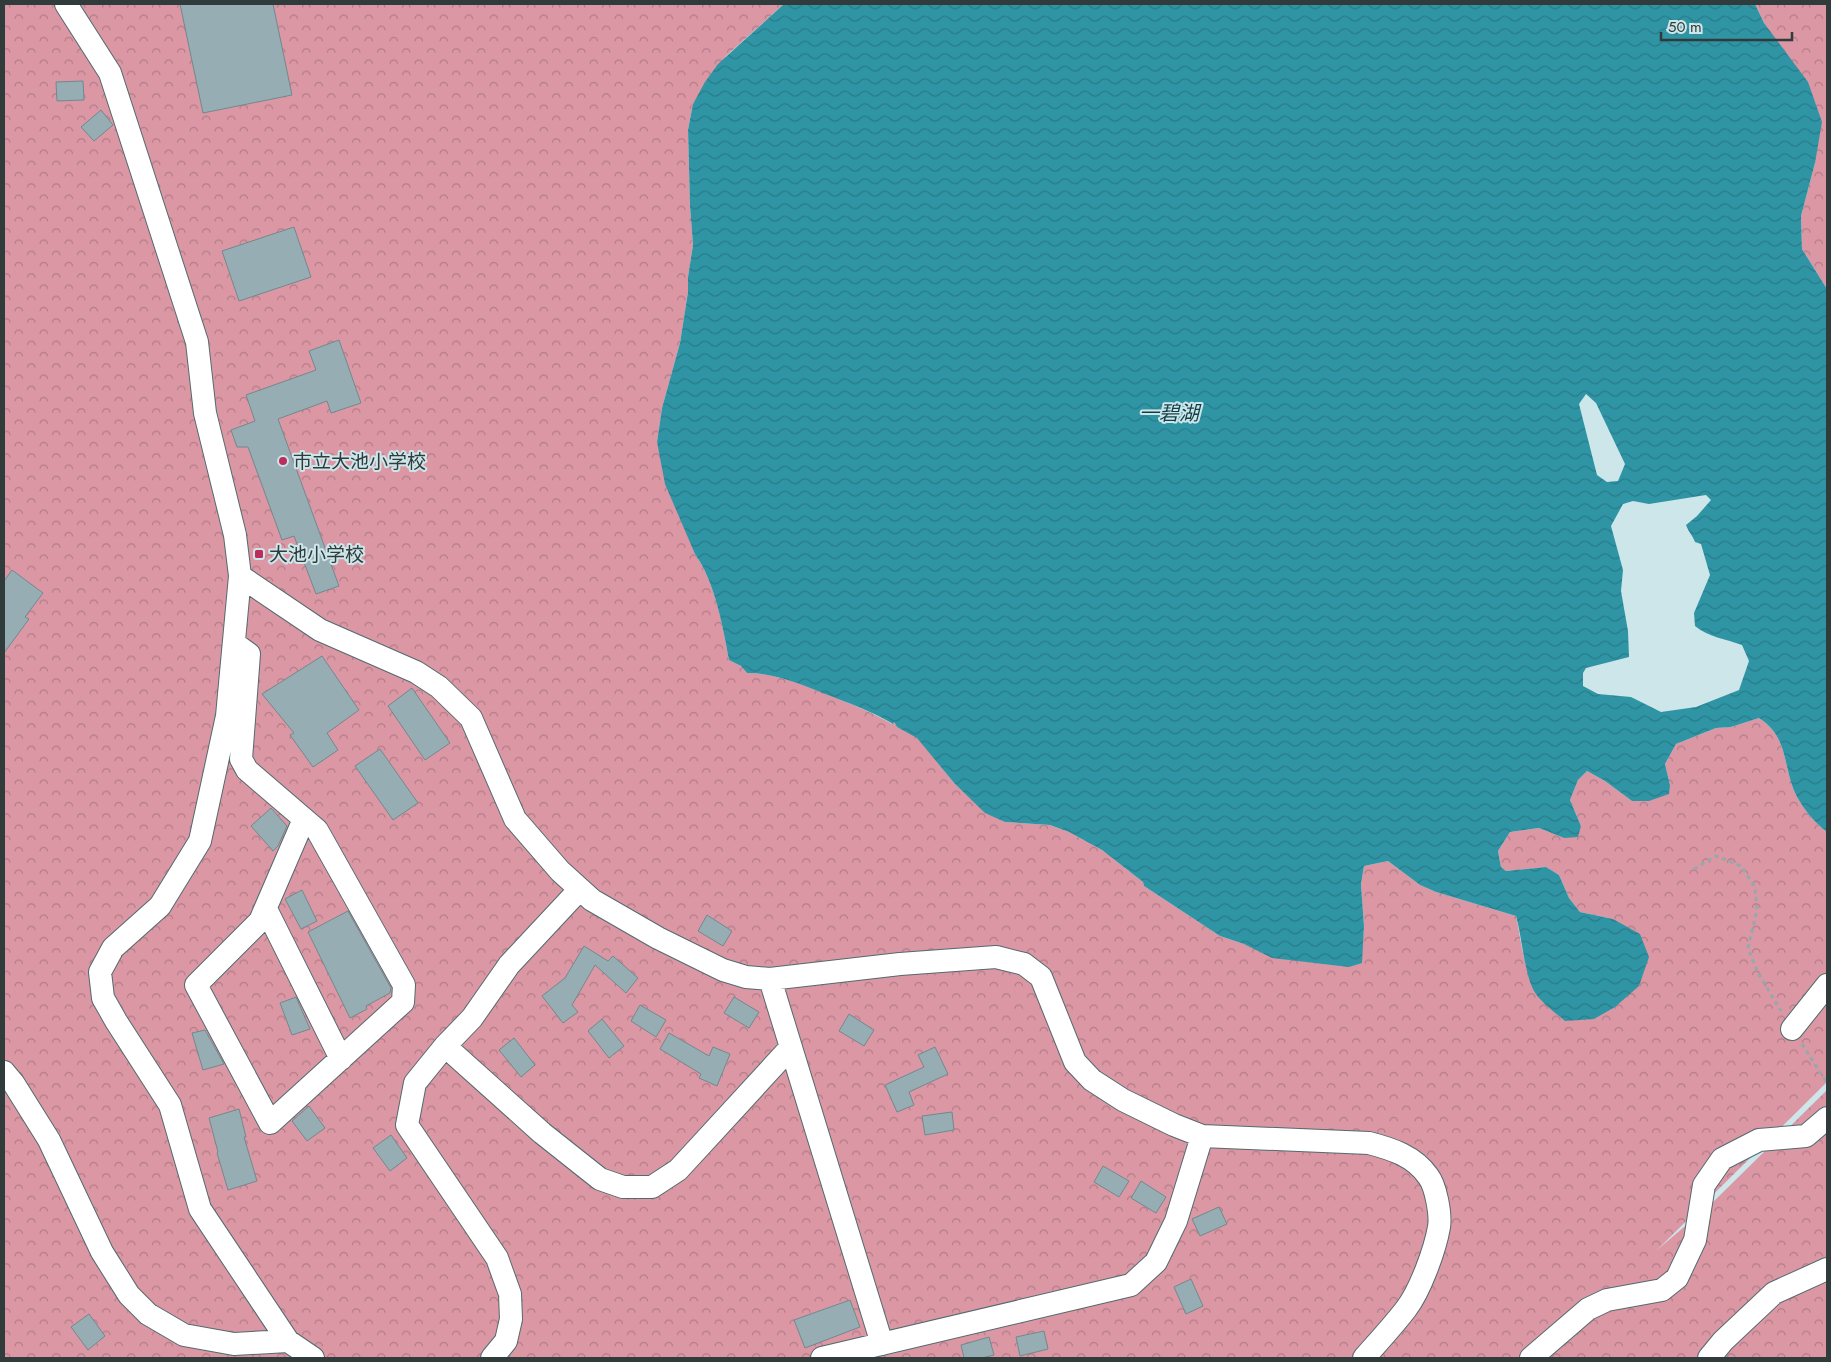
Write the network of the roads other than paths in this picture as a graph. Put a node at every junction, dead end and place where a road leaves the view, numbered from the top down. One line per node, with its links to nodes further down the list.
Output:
1 (66, 4): 2 (street)
2 (240, 576): 3 (street); 5 (street)
3 (234, 643): 4 (street); 17 (street)
4 (304, 819): 6 (street); 12 (street)
5 (580, 889): 7 (street); 10 (street)
6 (266, 909): 12 (street); 12 (street)
7 (770, 980): 11 (street); 15 (street)
8 (1827, 985): 9 (street)
9 (1792, 1029)
10 (445, 1046): 11 (street); 20 (street)
11 (791, 1047): 18 (street)
12 (341, 1059)
13 (4, 1072): 17 (street)
14 (1827, 1118): 23 (street)
15 (1202, 1136): 18 (street); 22 (street)
16 (1827, 1269): 24 (street)
17 (288, 1341): 19 (street)
18 (882, 1344): 21 (street)
19 (313, 1358)
20 (492, 1358)
21 (822, 1358)
22 (1364, 1358)
23 (1531, 1358)
24 (1709, 1358)

